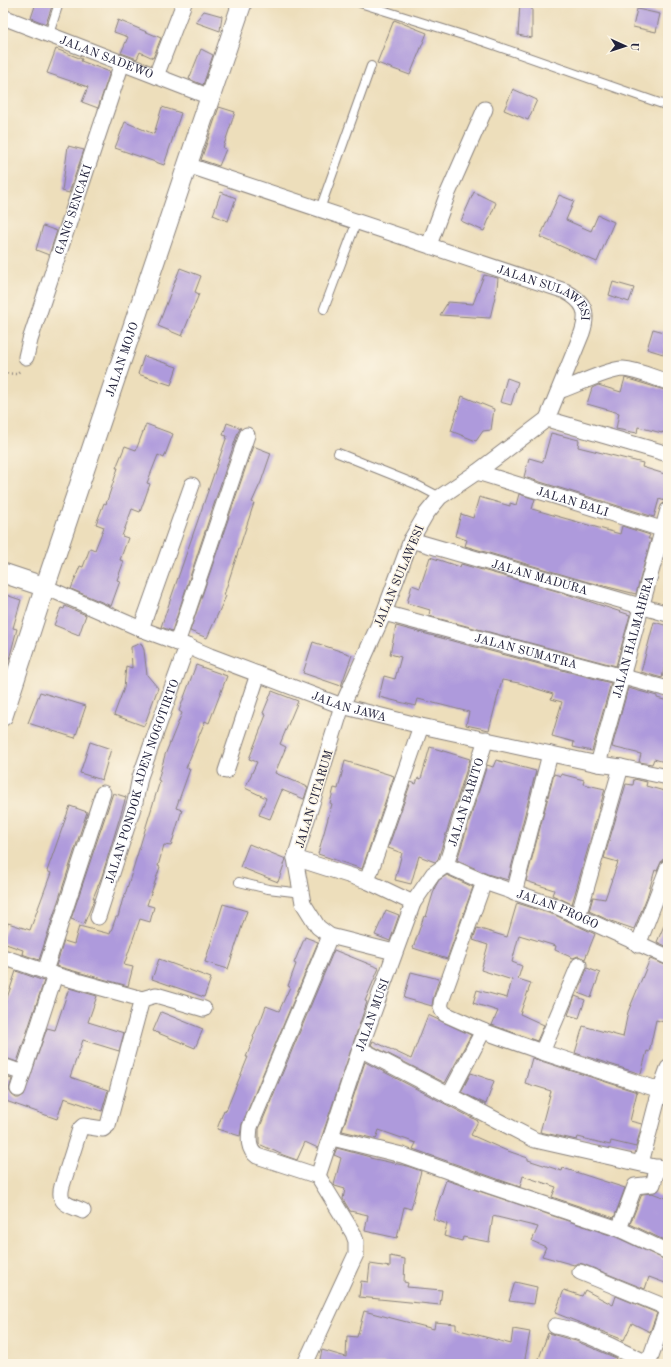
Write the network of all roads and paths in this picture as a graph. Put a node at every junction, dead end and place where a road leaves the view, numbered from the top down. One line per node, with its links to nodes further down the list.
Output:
1 (59, 3): 6 (lane)
2 (184, 3): 9 (street)
3 (242, 3): 10 (street, JALAN MOJO)
4 (360, 3): 11 (lane)
5 (3, 17): 6 (street, JALAN SADEWO)
6 (49, 34): 7 (street, JALAN SADEWO)
7 (122, 63): 9 (street, JALAN SADEWO); 18 (street, GANG SENCAKI)
8 (371, 66): 14 (lane)
9 (156, 76): 10 (street, JALAN SADEWO)
10 (210, 97): 13 (street, JALAN MOJO)
11 (668, 106)
12 (485, 109): 16 (street)
13 (187, 165): 14 (street, JALAN SULAWESI); 32 (street, JALAN MOJO)
14 (320, 209): 15 (street, JALAN SULAWESI)
15 (357, 221): 16 (street, JALAN SULAWESI); 17 (lane)
16 (429, 245): 20 (street, JALAN SULAWESI)
17 (324, 309)
18 (26, 357)
19 (668, 382): 20 (street)
20 (559, 391): 21 (street, JALAN SULAWESI)
21 (547, 419): 24 (street); 25 (street, JALAN SULAWESI)
22 (246, 435): 37 (street, JALAN PONDOK ADEN NOGOTIRTO)
23 (338, 453): 27 (lane)
24 (668, 454)
25 (477, 472): 27 (street, JALAN SULAWESI); 29 (street, JALAN BALI)
26 (192, 485): 36 (street)
27 (440, 497): 30 (street, JALAN SULAWESI)
28 (668, 510): 29 (street, JALAN HALMAHERA)
29 (665, 530): 33 (street, JALAN HALMAHERA)
30 (411, 540): 33 (street, JALAN MADURA); 34 (street, JALAN SULAWESI)
31 (3, 573): 32 (street)
32 (45, 587): 36 (street, JALAN JAWA); 42 (street, JALAN MOJO)
33 (641, 607): 35 (street, JALAN MADURA); 39 (street, JALAN HALMAHERA)
34 (384, 613): 39 (street, JALAN SUMATRA); 41 (street, JALAN SULAWESI)
35 (668, 614)
36 (141, 630): 37 (street, JALAN JAWA)
37 (182, 644): 38 (street, JALAN JAWA); 60 (street, JALAN PONDOK ADEN NOGOTIRTO)
38 (258, 674): 41 (street, JALAN JAWA); 48 (street)
39 (622, 676): 40 (street, JALAN SUMATRA); 46 (street, JALAN HALMAHERA)
40 (668, 689)
41 (342, 706): 43 (street, JALAN JAWA); 51 (street, JALAN CITARUM)
42 (3, 716)
43 (420, 726): 44 (street, JALAN JAWA); 54 (street)
44 (486, 739): 45 (street, JALAN JAWA); 52 (street, JALAN BARITO)
45 (550, 754): 46 (street, JALAN JAWA); 58 (street)
46 (598, 764): 47 (street, JALAN JAWA)
47 (621, 767): 49 (street, JALAN JAWA); 61 (street)
48 (226, 771)
49 (668, 777)
50 (104, 793): 68 (street)
51 (296, 858): 54 (street); 57 (street, JALAN CITARUM)
52 (446, 865): 56 (street, JALAN PROGO); 59 (street, JALAN MUSI)
53 (668, 867): 63 (street)
54 (367, 881): 59 (street)
55 (239, 882): 57 (lane)
56 (484, 882): 58 (street, JALAN PROGO); 71 (street)
57 (302, 893): 62 (street, JALAN CITARUM)
58 (514, 893): 61 (street, JALAN PROGO)
59 (413, 903): 64 (street, JALAN MUSI)
60 (98, 917)
61 (578, 917): 63 (street, JALAN PROGO)
62 (330, 936): 64 (street, JALAN CITARUM); 83 (street)
63 (638, 944): 66 (street, JALAN PROGO)
64 (394, 952): 72 (street, JALAN MUSI)
65 (3, 957): 68 (street)
66 (668, 957)
67 (579, 965): 73 (street)
68 (50, 973): 69 (street); 76 (street)
69 (142, 999): 70 (street); 84 (street)
70 (204, 1009)
71 (483, 1031): 73 (street); 79 (street)
72 (360, 1049): 79 (street); 80 (street, JALAN MUSI)
73 (542, 1052): 78 (street)
74 (3, 1066): 76 (street)
75 (668, 1068): 78 (street)
76 (23, 1073): 77 (street)
77 (18, 1089)
78 (660, 1090): 81 (street)
79 (449, 1096): 81 (street)
80 (332, 1138): 83 (street, JALAN MUSI); 85 (street)
81 (641, 1163): 82 (street)
82 (663, 1168): 85 (street)
83 (318, 1176): 90 (street)
84 (83, 1211)
85 (619, 1229): 86 (street)
86 (668, 1252)
87 (580, 1272): 88 (street)
88 (668, 1308): 91 (street)
89 (554, 1326): 91 (street)
90 (305, 1364)
91 (648, 1364)

